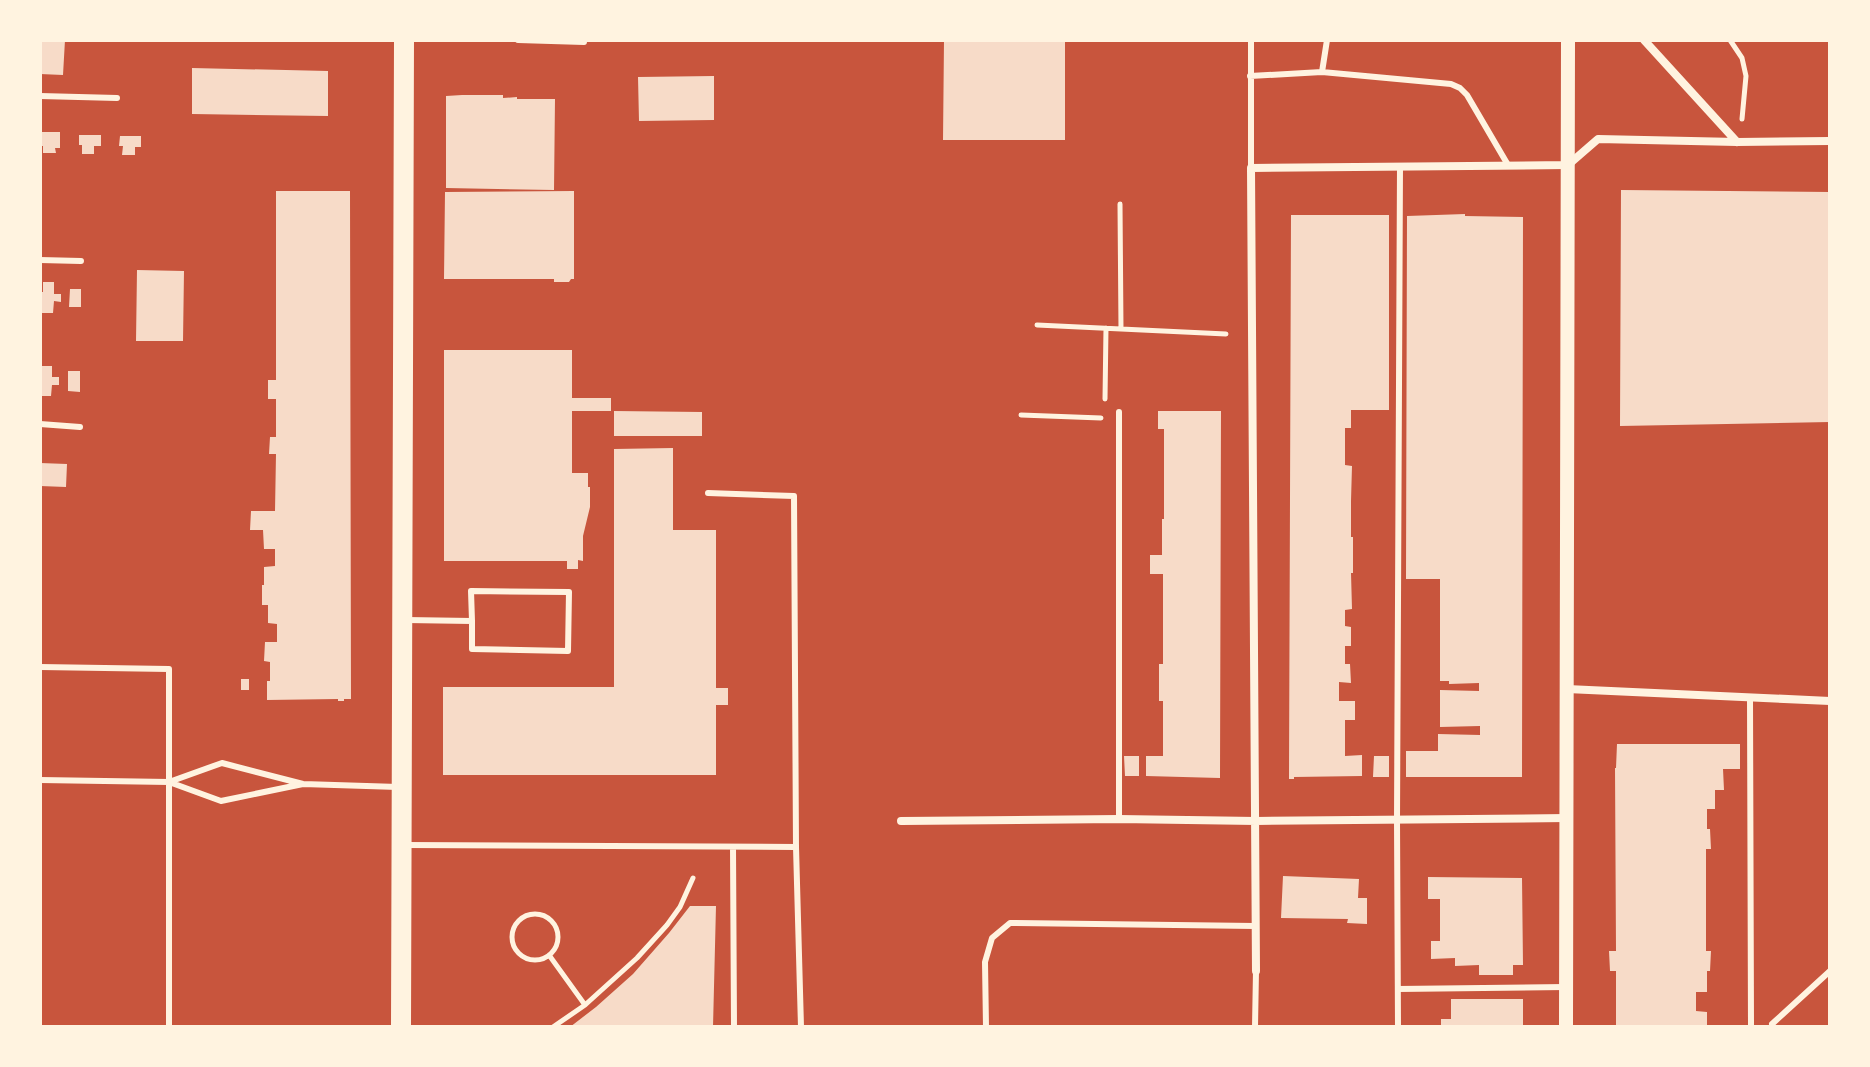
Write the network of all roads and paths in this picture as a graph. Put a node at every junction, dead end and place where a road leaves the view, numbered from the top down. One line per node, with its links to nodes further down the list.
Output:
1 (404, 40): 33 (main road)
2 (518, 40): 8 (lane)
3 (1251, 40): 10 (lane)
4 (1327, 40): 9 (lane)
5 (1568, 40): 16 (street)
6 (1644, 40): 14 (street)
7 (1730, 40): 14 (path)
8 (584, 42)
9 (1322, 72): 10 (lane); 15 (lane)
10 (1250, 76): 18 (lane)
11 (40, 96): 12 (lane)
12 (117, 98)
13 (1830, 141): 14 (street)
14 (1737, 142): 16 (street)
15 (1508, 165): 16 (street); 17 (street)
16 (1568, 165): 36 (street)
17 (1400, 166): 18 (street); 45 (lane)
18 (1251, 168): 47 (street)
19 (1120, 204): 24 (path)
20 (40, 260): 21 (lane)
21 (81, 261)
22 (1037, 325): 23 (path)
23 (1106, 328): 24 (path); 26 (path)
24 (1121, 329): 25 (path)
25 (1226, 334)
26 (1105, 403)
27 (1119, 412): 44 (lane)
28 (1021, 415): 29 (path)
29 (1105, 418)
30 (40, 424): 31 (lane)
31 (80, 427)
32 (708, 493): 50 (lane)
33 (402, 620): 34 (lane); 42 (main road)
34 (472, 621): 34 (lane)
35 (40, 667): 40 (lane)
36 (1567, 689): 37 (street); 43 (street)
37 (1750, 698): 38 (street); 69 (lane)
38 (1830, 701)
39 (40, 780): 40 (lane)
40 (169, 782): 41 (lane); 41 (lane); 60 (lane)
41 (303, 784): 42 (lane)
42 (401, 787): 48 (main road)
43 (1567, 818): 45 (street); 56 (street)
44 (1119, 819): 46 (street); 47 (street)
45 (1397, 820): 47 (street); 57 (lane)
46 (901, 821)
47 (1256, 821): 52 (street)
48 (401, 845): 49 (lane); 61 (main road)
49 (733, 847): 50 (lane); 63 (lane)
50 (796, 847): 64 (lane)
51 (693, 878): 58 (path)
52 (1255, 926): 54 (street); 65 (lane)
53 (549, 955): 53 (path); 58 (path)
54 (1256, 971): 66 (lane)
55 (1830, 971): 59 (lane)
56 (1566, 987): 57 (lane); 68 (street)
57 (1398, 989): 67 (lane)
58 (585, 1005): 62 (path)
59 (1772, 1024)
60 (169, 1027)
61 (401, 1027)
62 (553, 1027)
63 (734, 1027)
64 (801, 1027)
65 (986, 1027)
66 (1255, 1027)
67 (1398, 1027)
68 (1566, 1027)
69 (1751, 1027)

